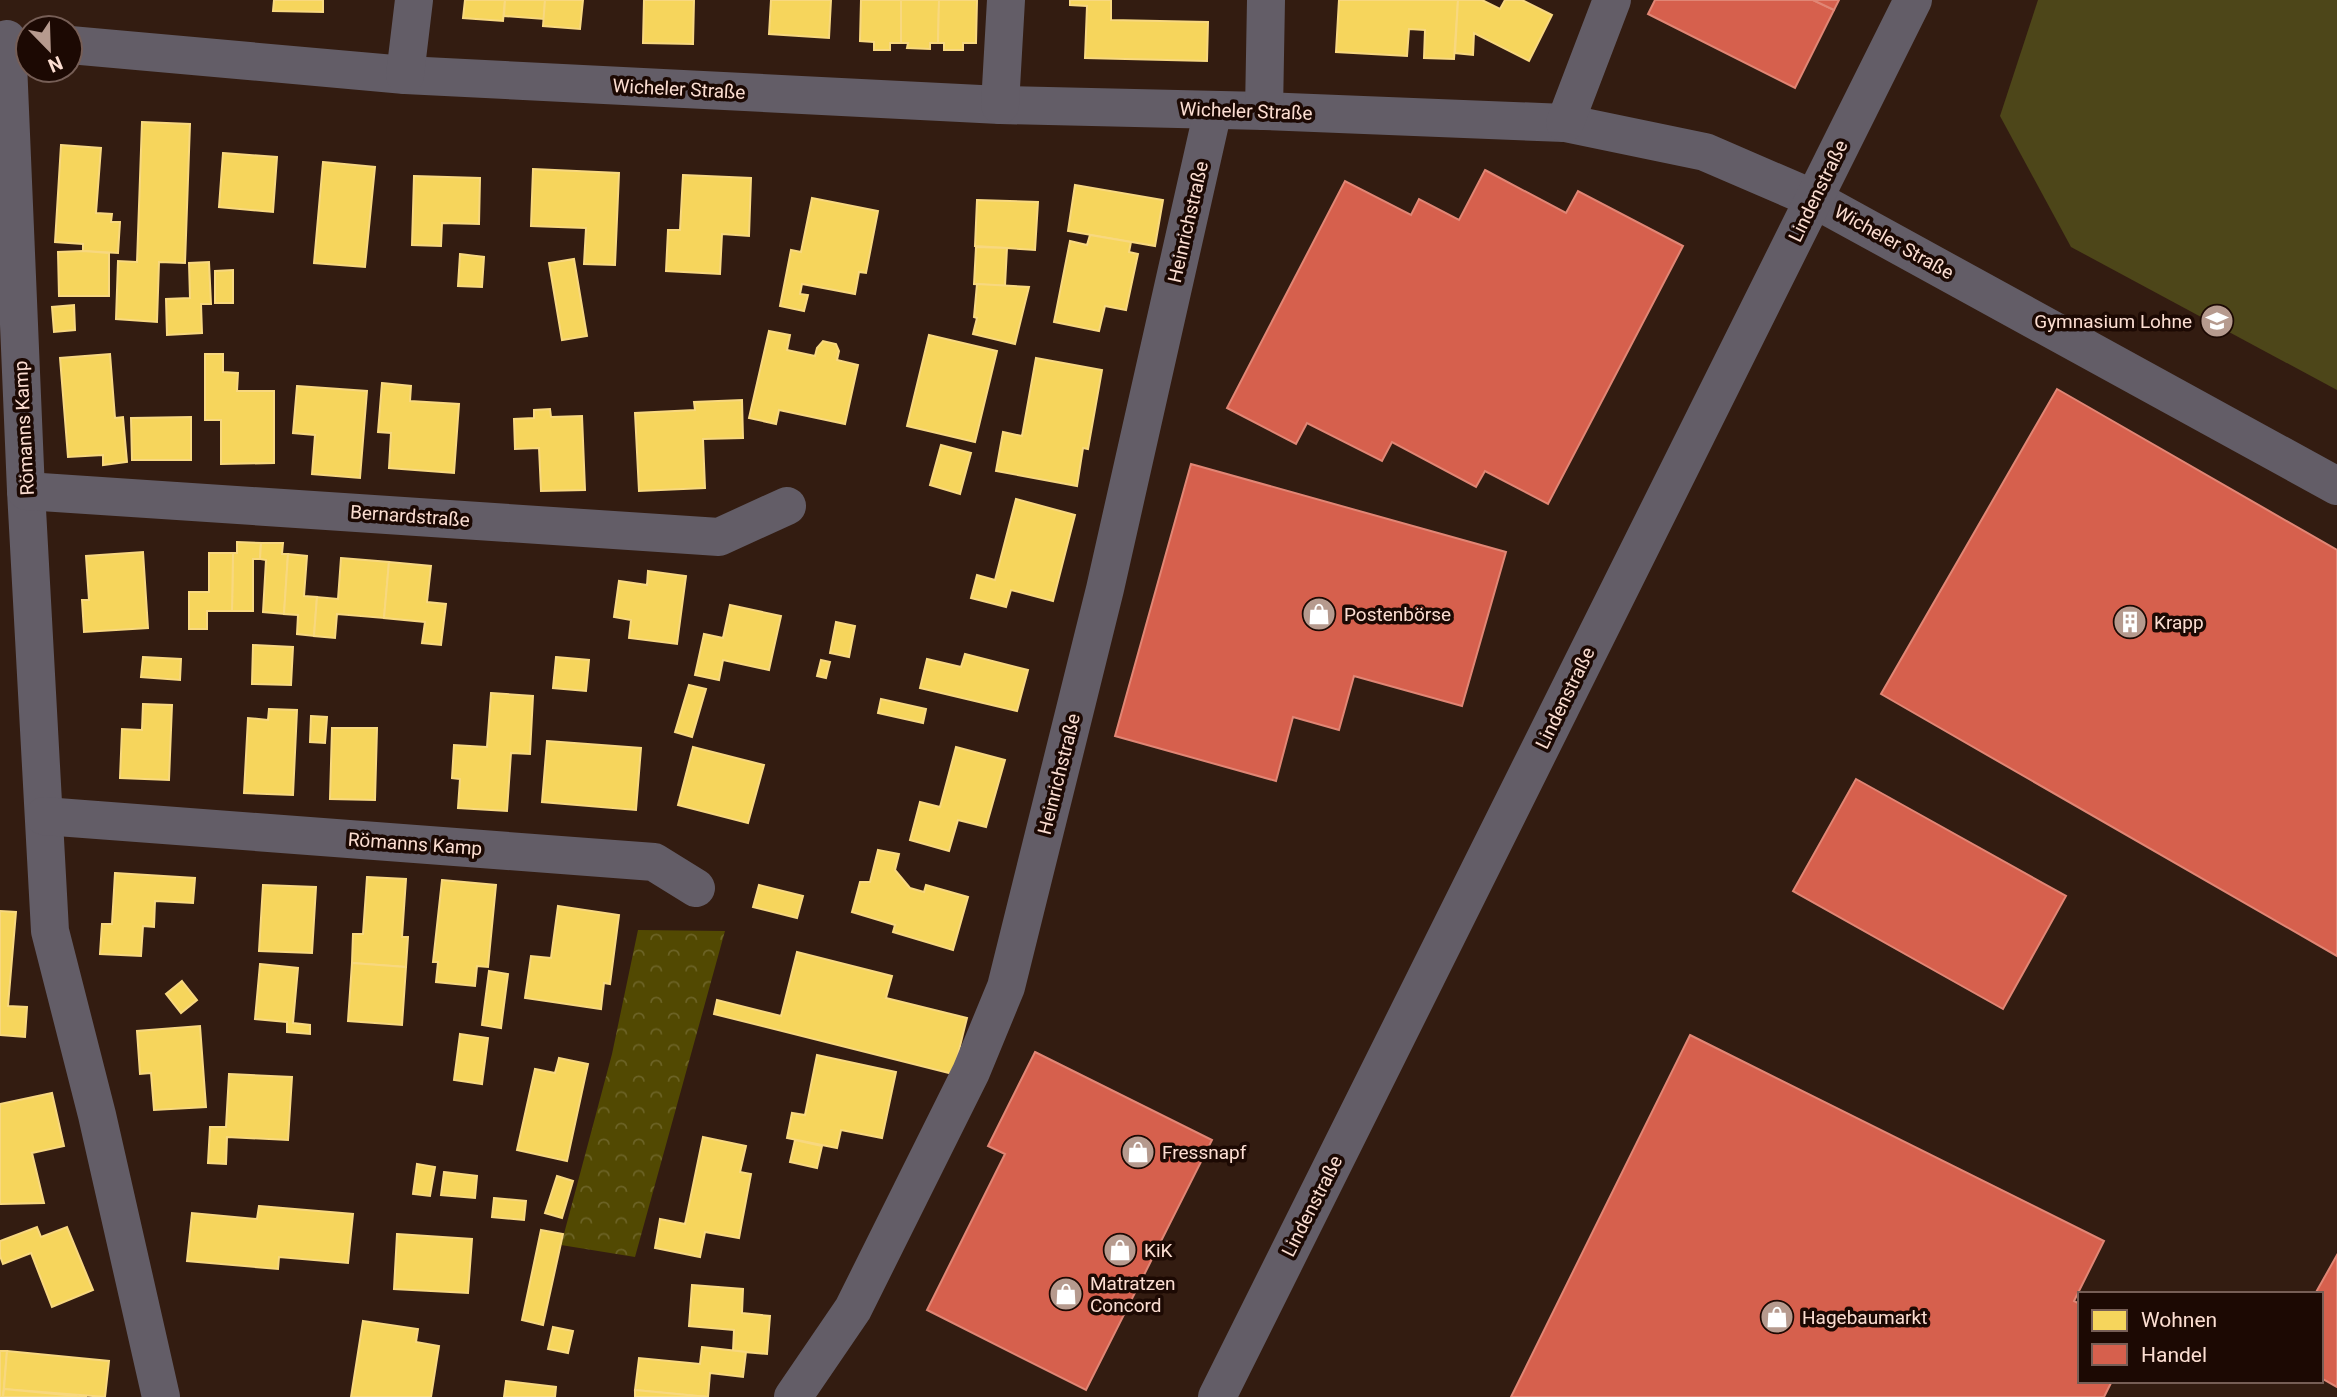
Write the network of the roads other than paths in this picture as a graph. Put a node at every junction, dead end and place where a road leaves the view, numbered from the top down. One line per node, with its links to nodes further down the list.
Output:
1 (414, 0): 8 (street)
2 (1006, 0): 9 (street)
3 (1266, 0): 11 (street)
4 (1612, 0): 12 (street)
5 (1913, 0): 13 (street, Lindenstraße)
6 (12, 40): 15 (street, Römanns Kamp)
7 (84, 46): 8 (street, Wicheler Straße)
8 (405, 75): 9 (street, Wicheler Straße)
9 (1000, 105): 10 (street, Wicheler Straße)
10 (1213, 110): 11 (street, Wicheler Straße); 20 (street, Heinrichstraße)
11 (1265, 111): 12 (street, Wicheler Straße)
12 (1565, 123): 13 (street, Wicheler Straße)
13 (1814, 198): 14 (street, Wicheler Straße); 21 (street, Lindenstraße)
14 (2337, 486)
15 (26, 491): 16 (street, Bernardstraße); 17 (street, Römanns Kamp)
16 (787, 506)
17 (44, 816): 18 (street, Römanns Kamp); 19 (street, Römanns Kamp)
18 (696, 888)
19 (161, 1397)
20 (793, 1397)
21 (1217, 1397)

